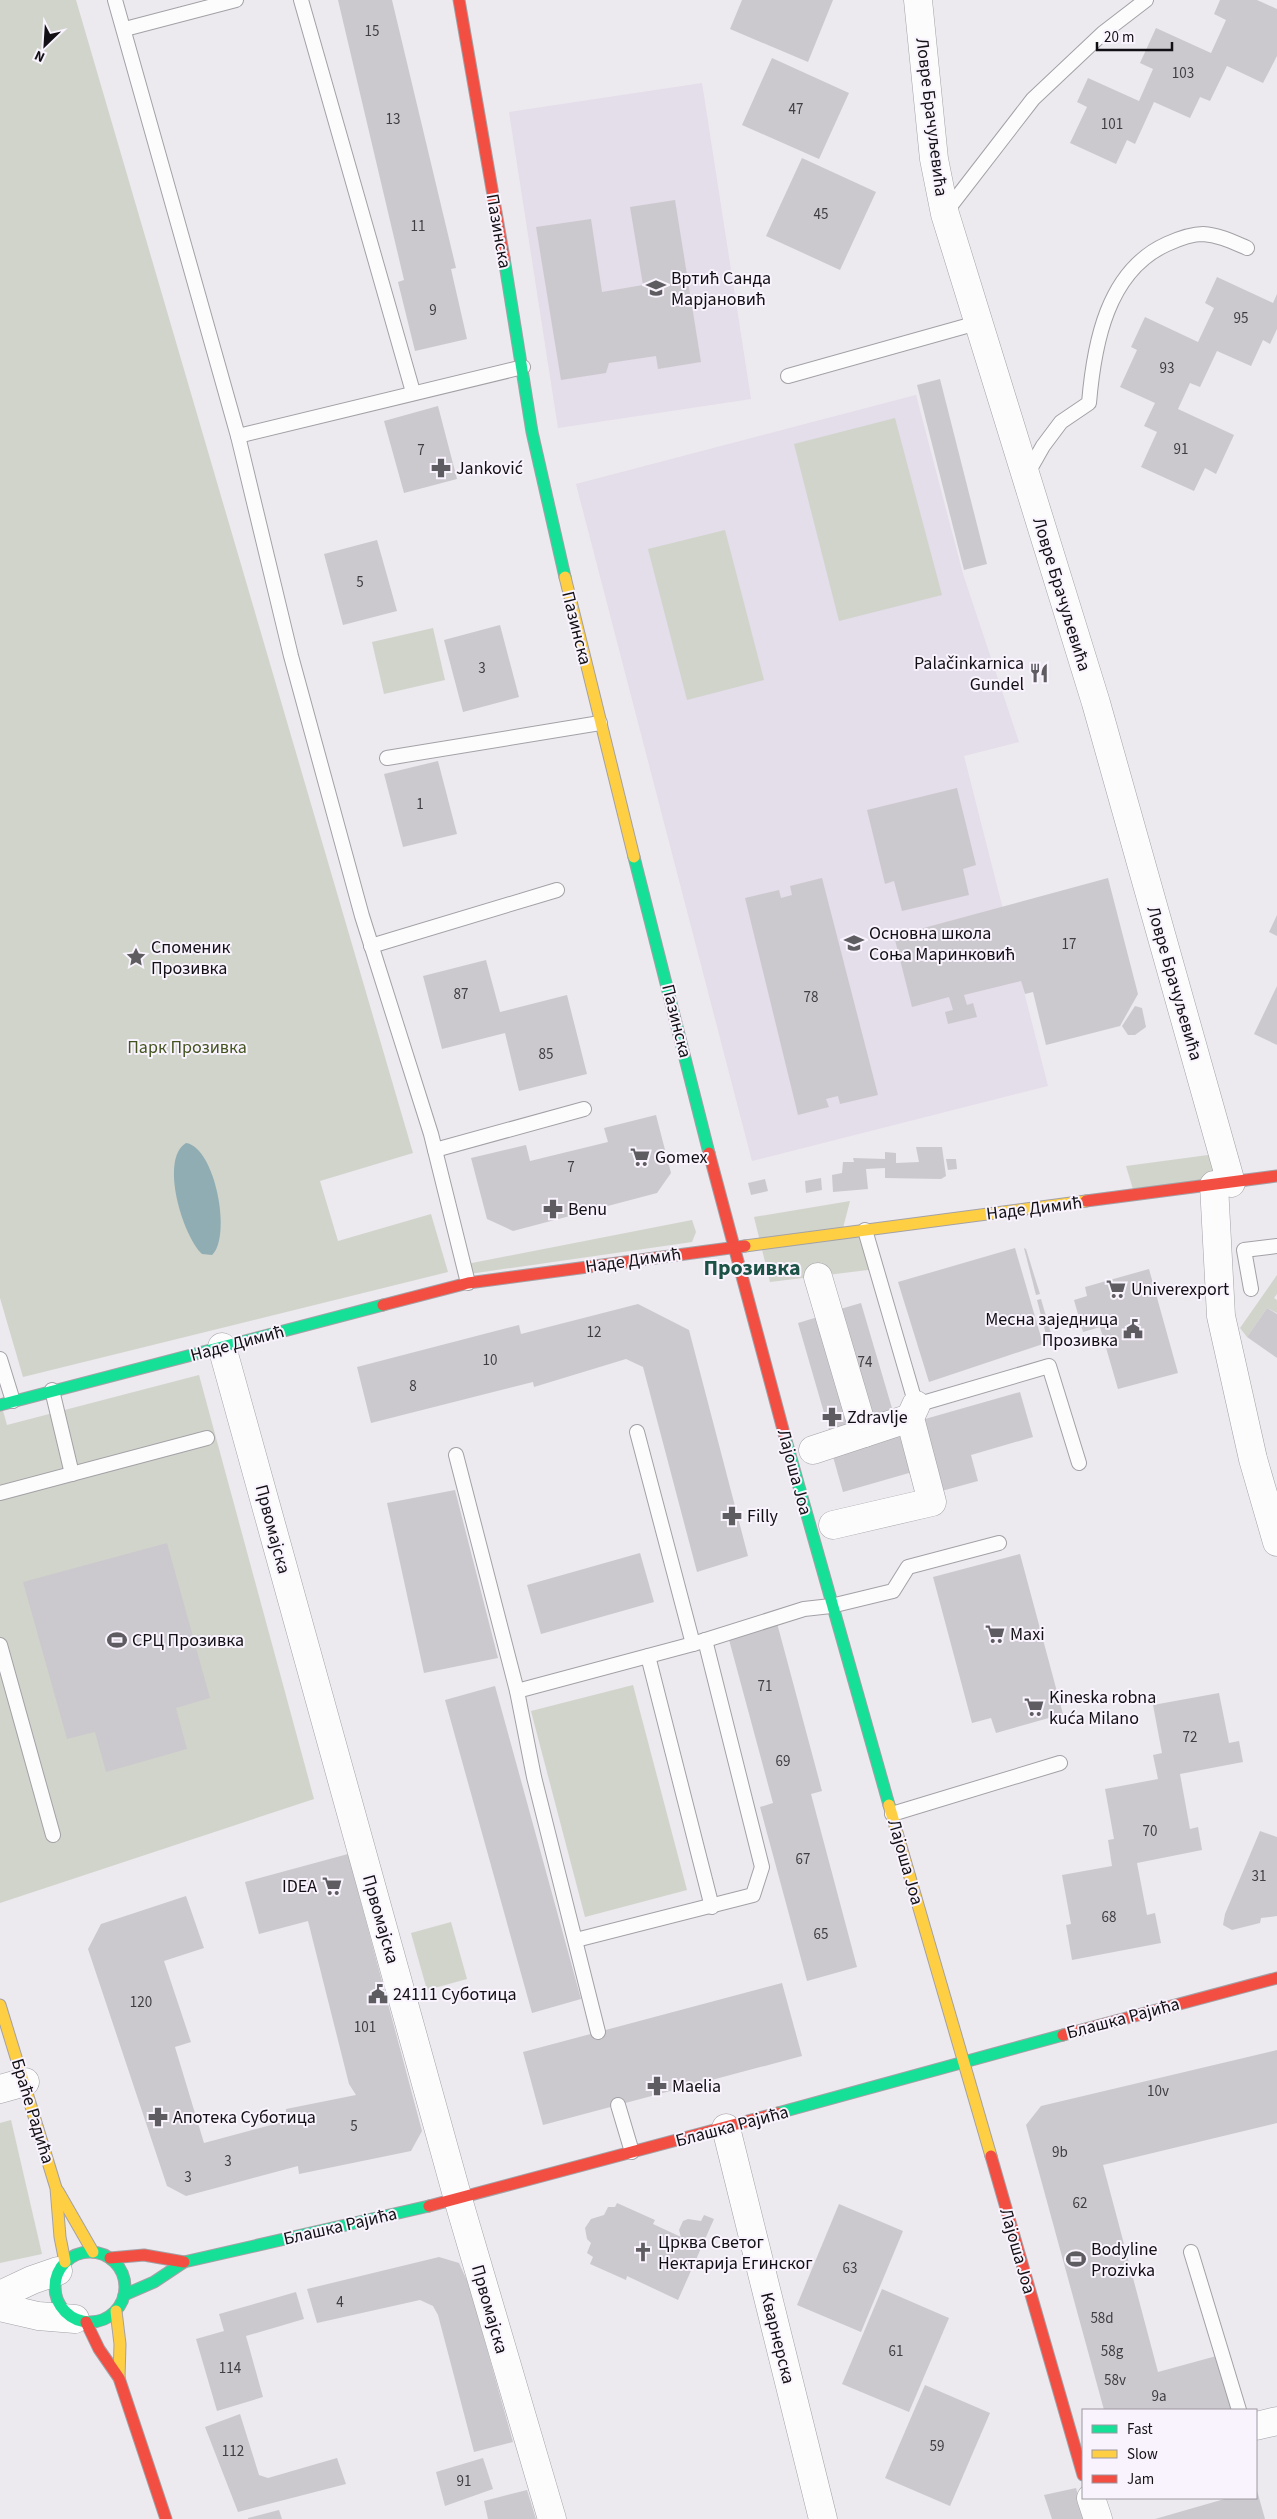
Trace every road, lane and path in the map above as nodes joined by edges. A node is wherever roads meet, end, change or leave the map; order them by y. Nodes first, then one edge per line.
1 (115, 0) edge
2 (236, 0) edge
3 (300, 0) edge
4 (459, 0) edge
5 (918, 0) edge
6 (1146, 0) edge
7 (124, 29) junction
8 (945, 214) junction
9 (1247, 248) dead end
10 (977, 323) junction
11 (523, 367) junction
12 (788, 376) dead end
13 (413, 392) junction
14 (238, 436) junction
15 (1026, 476) junction
16 (600, 723) junction
17 (387, 758) dead end
18 (558, 890) dead end
19 (371, 946) junction
20 (584, 1109) dead end
21 (435, 1150) junction
22 (1277, 1176) edge
23 (1223, 1184) junction
24 (865, 1230) junction
25 (1277, 1246) edge
26 (733, 1248) junction
27 (818, 1276) dead end
28 (468, 1283) junction
29 (1251, 1289) dead end
30 (222, 1347) junction
31 (0, 1359) edge
32 (52, 1390) junction
33 (7, 1403) edge
34 (913, 1411) junction
35 (637, 1432) dead end
36 (864, 1433) junction
37 (207, 1438) dead end
38 (813, 1450) dead end
39 (456, 1455) dead end
40 (1079, 1464) dead end
41 (72, 1474) junction
42 (0, 1493) edge
43 (833, 1525) dead end
44 (1277, 1542) edge
45 (999, 1543) dead end
46 (831, 1606) junction
47 (699, 1642) junction
48 (0, 1645) edge
49 (648, 1656) junction
50 (6, 1686) edge
51 (517, 1691) junction
52 (1060, 1763) dead end
53 (892, 1814) junction
54 (53, 1834) dead end
55 (712, 1907) junction
56 (576, 1940) junction
57 (1277, 1978) edge
58 (0, 2005) edge
59 (598, 2032) dead end
60 (962, 2061) junction
61 (12, 2086) edge
62 (618, 2104) dead end
63 (726, 2128) junction
64 (632, 2152) junction
65 (56, 2188) junction
66 (458, 2199) junction
67 (93, 2252) junction
68 (1191, 2252) dead end
69 (110, 2258) junction
70 (184, 2262) junction
71 (62, 2266) junction
72 (124, 2295) junction
73 (0, 2296) edge
74 (0, 2307) edge
75 (116, 2311) junction
76 (81, 2320) junction
77 (119, 2378) junction
78 (1239, 2409) edge
79 (1277, 2421) edge
80 (1257, 2426) edge
81 (1082, 2468) edge
82 (1091, 2499) edge
83 (166, 2519) edge
84 (552, 2519) edge
85 (823, 2519) edge
86 (1098, 2519) edge

1 - 7 lane
2 - 7 lane
3 - 13 lane
4 - 11 street, Пазинска
5 - 8 street, Ловре Брачуљевића
6 - 8 lane
7 - 14 lane
8 - 10 street, Ловре Брачуљевића
9 - 15 lane
10 - 12 lane
10 - 15 street, Ловре Брачуљевића
11 - 13 lane
11 - 16 street, Пазинска
13 - 14 lane
14 - 19 lane
15 - 23 street, Ловре Брачуљевића
16 - 17 lane
16 - 26 street, Пазинска
18 - 19 lane
19 - 21 lane
20 - 21 lane
21 - 28 lane
22 - 23 street, Наде Димић
23 - 24 street, Наде Димић
23 - 44 street, Ловре Брачуљевића
24 - 26 street, Наде Димић
24 - 34 lane
25 - 29 lane
26 - 28 street, Наде Димић
26 - 46 street, Лајоша Јоа
27 - 36 street
28 - 30 street, Наде Димић
30 - 32 street, Наде Димић
30 - 66 street, Првомајска
31 - 33 lane
32 - 33 street, Наде Димић
32 - 41 lane
34 - 36 street
34 - 40 lane
34 - 43 street
35 - 47 lane
36 - 38 street
37 - 41 lane
39 - 51 lane
41 - 42 lane
45 - 46 lane
46 - 47 lane
46 - 53 street, Лајоша Јоа
47 - 49 lane
47 - 55 lane
48 - 50 lane
49 - 51 lane
49 - 55 lane
50 - 54 lane
51 - 56 lane
52 - 53 lane
53 - 60 street, Лајоша Јоа
55 - 56 lane
56 - 59 lane
57 - 60 street, Блашка Рајића
58 - 61 street, Браће Радића
60 - 63 street, Блашка Рајића
60 - 81 street, Лајоша Јоа
61 - 65 street, Браће Радића
62 - 64 lane
63 - 64 street, Блашка Рајића
63 - 85 street, Кварнерска
64 - 66 street, Блашка Рајића
65 - 67 street, Браће Радића
65 - 71 street, Браће Радића
66 - 70 street, Блашка Рајића
66 - 84 street, Првомајска
67 - 69 street
67 - 71 street
68 - 78 lane
69 - 70 street, Блашка Рајића
69 - 72 street
70 - 72 street, Блашка Рајића
71 - 73 street
71 - 76 street
72 - 75 street
74 - 76 street
75 - 76 street
75 - 77 street
76 - 77 street
77 - 83 street
79 - 80 street
82 - 86 street

